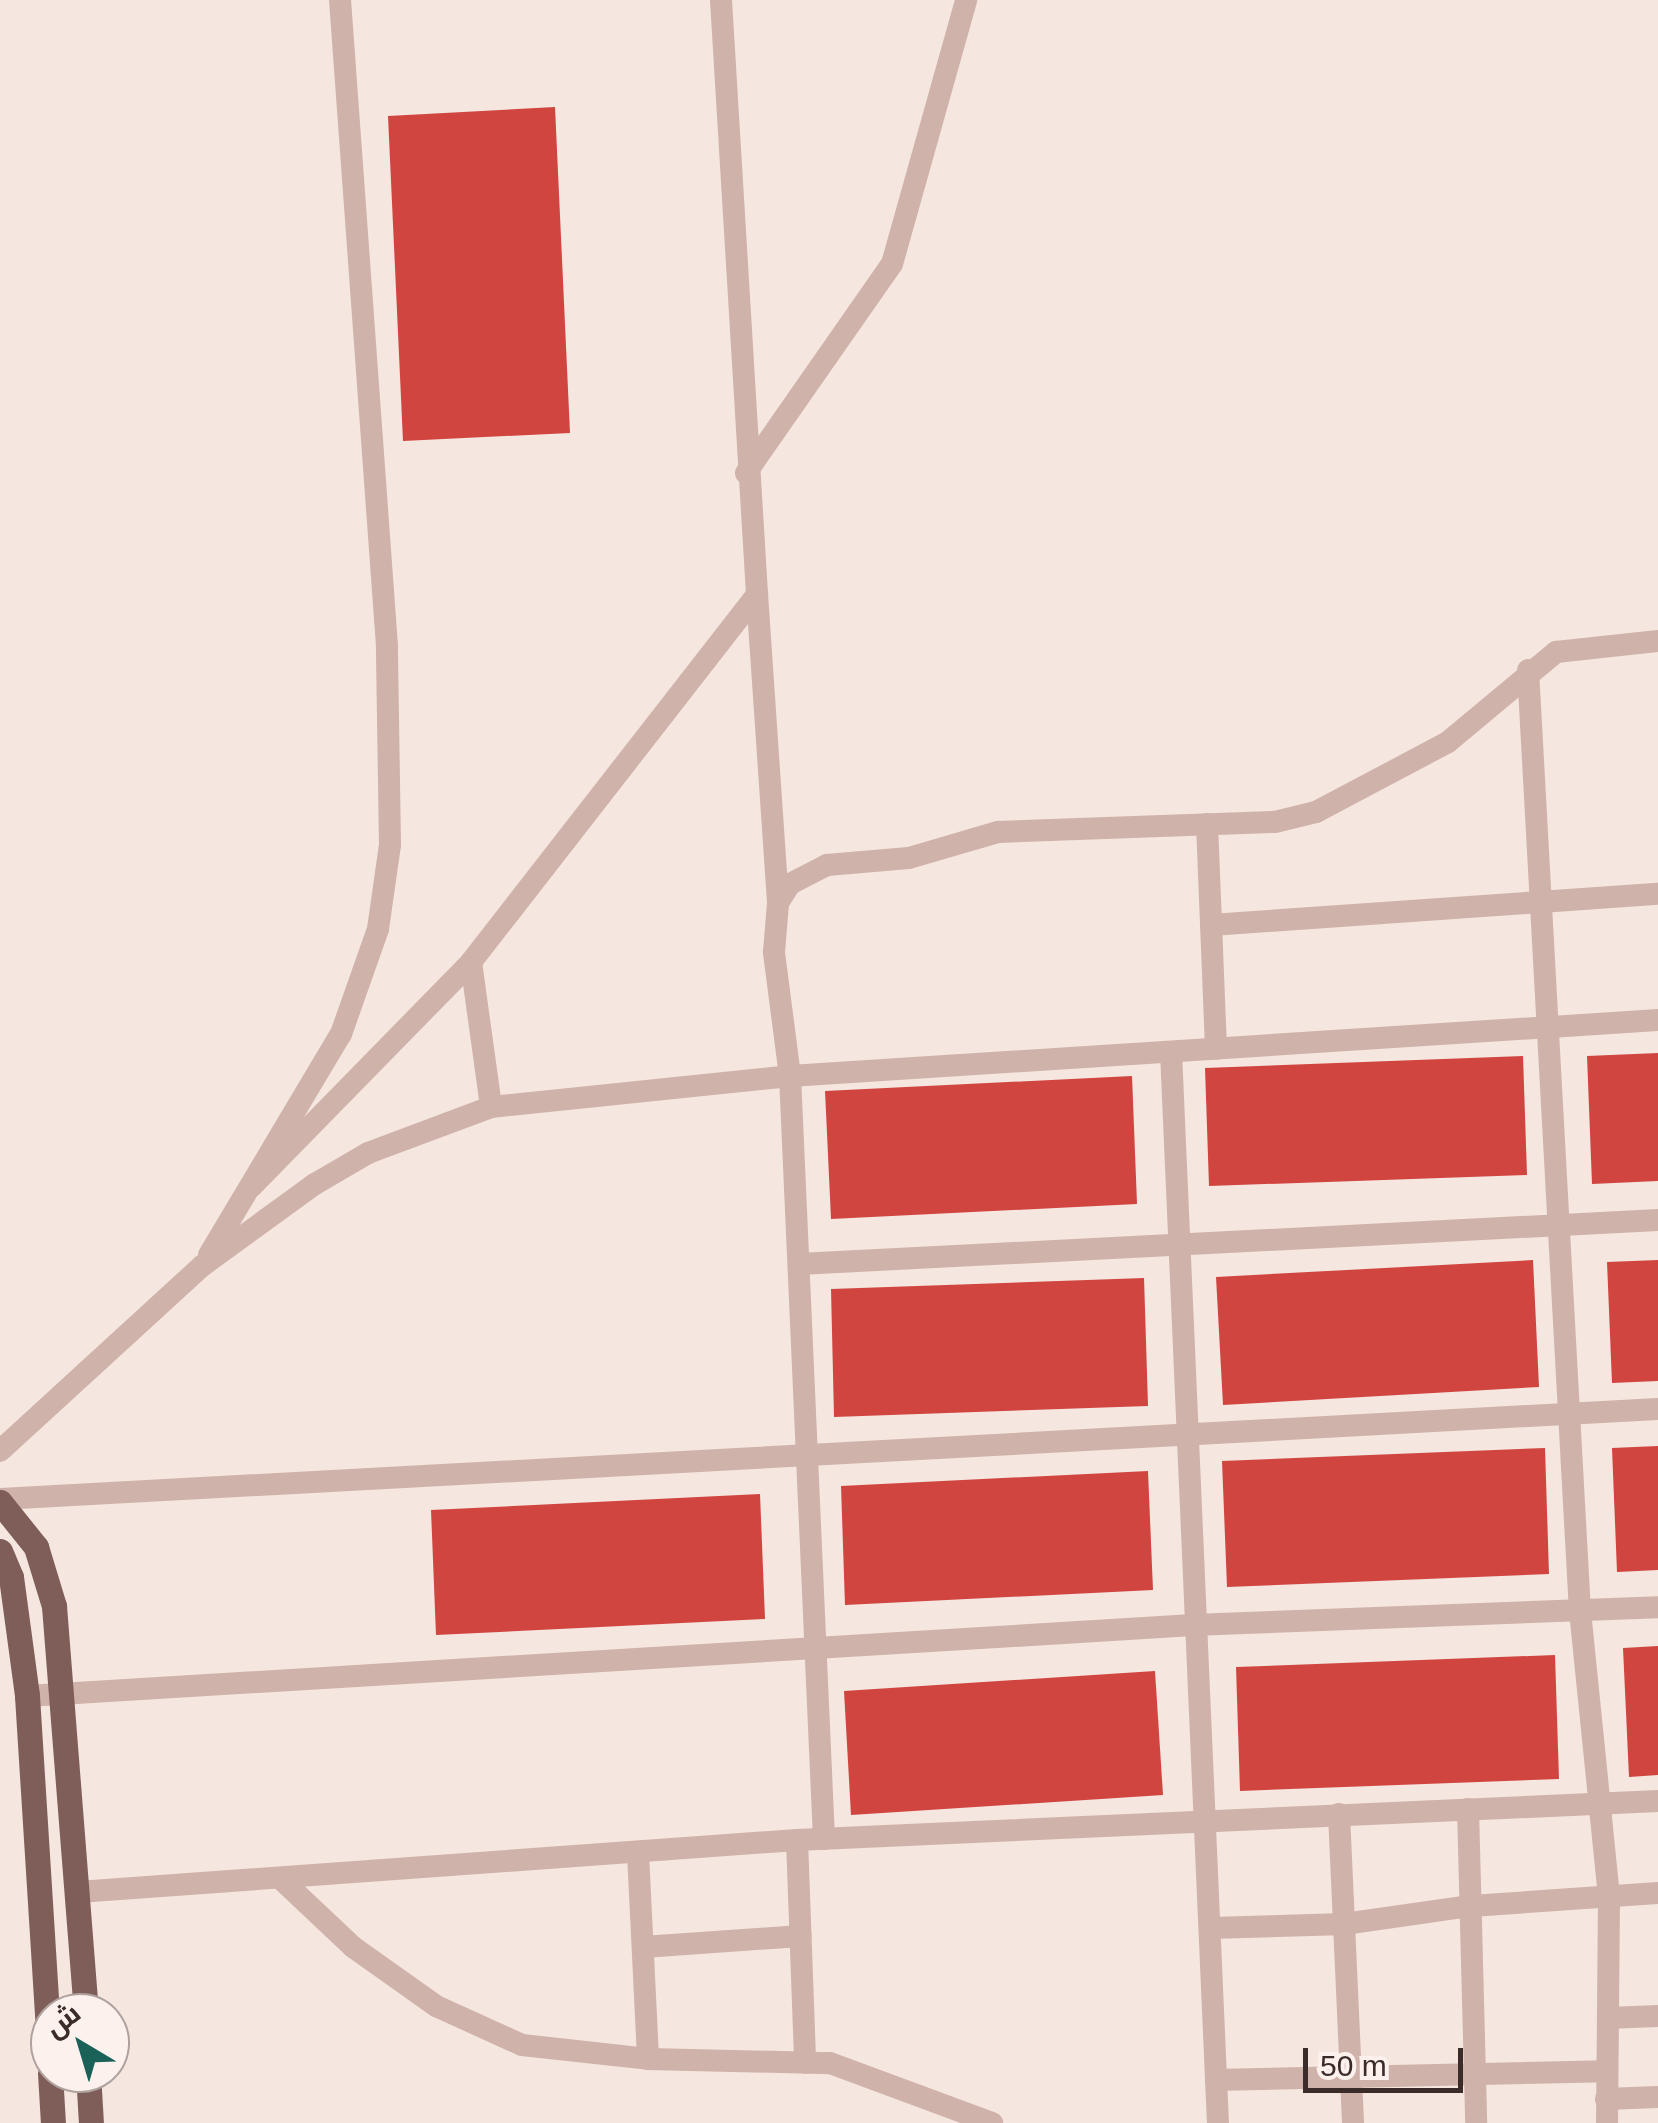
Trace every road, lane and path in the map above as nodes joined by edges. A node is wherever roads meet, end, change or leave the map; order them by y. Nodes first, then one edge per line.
1 (340, 0) edge
2 (721, 0) edge
3 (966, 0) edge
4 (746, 473) junction
5 (757, 594) junction
6 (1658, 640) edge
7 (1528, 670) junction
8 (1207, 824) junction
9 (1658, 894) edge
10 (1542, 900) junction
11 (778, 903) junction
12 (1211, 925) junction
13 (471, 962) junction
14 (1658, 1020) edge
15 (1545, 1027) junction
16 (1216, 1049) junction
17 (1171, 1052) junction
18 (790, 1076) junction
19 (491, 1107) junction
20 (251, 1186) junction
21 (1658, 1220) edge
22 (1556, 1228) junction
23 (1178, 1245) junction
24 (799, 1264) junction
25 (202, 1266) junction
26 (1658, 1409) edge
27 (1568, 1415) junction
28 (1187, 1437) junction
29 (0, 1451) edge
30 (805, 1458) junction
31 (0, 1500) edge
32 (0, 1551) edge
33 (1658, 1606) edge
34 (1580, 1611) junction
35 (1193, 1625) junction
36 (816, 1648) junction
37 (62, 1694) junction
38 (28, 1696) junction
39 (1658, 1801) edge
40 (1600, 1804) junction
41 (1468, 1808) junction
42 (1339, 1814) junction
43 (1206, 1819) junction
44 (824, 1839) junction
45 (797, 1840) junction
46 (638, 1853) junction
47 (282, 1880) junction
48 (78, 1892) junction
49 (1658, 1894) edge
50 (1609, 1897) junction
51 (1470, 1906) junction
52 (1344, 1924) junction
53 (1210, 1928) junction
54 (800, 1936) junction
55 (644, 1947) junction
56 (45, 1993) edge
57 (85, 1993) edge
58 (1658, 2016) edge
59 (1608, 2018) junction
60 (648, 2059) junction
61 (804, 2063) junction
62 (1606, 2071) junction
63 (1475, 2076) junction
64 (1216, 2080) junction
65 (1351, 2081) junction
66 (51, 2093) edge
67 (89, 2093) edge
68 (1658, 2097) edge
69 (1607, 2111) edge
70 (53, 2123) edge
71 (90, 2123) edge
72 (992, 2123) edge
73 (1218, 2123) edge
74 (1353, 2123) edge
75 (1476, 2123) edge

1 - 20 street
2 - 4 street
3 - 4 street
4 - 5 street
5 - 11 street
5 - 13 street
6 - 7 street
7 - 8 street
7 - 10 street
8 - 11 street
8 - 12 street
9 - 10 street
10 - 12 street
10 - 15 street
11 - 18 street
12 - 16 street
13 - 19 street
13 - 20 street
14 - 15 street
15 - 16 street
15 - 22 street
16 - 17 street
17 - 18 street
17 - 23 street
18 - 19 street
18 - 24 street
19 - 25 street
20 - 25 street
21 - 22 street
22 - 23 street
22 - 27 street
23 - 24 street
23 - 28 street
24 - 30 street
25 - 29 street
26 - 27 street
27 - 28 street
27 - 34 street
28 - 30 street
28 - 35 street
30 - 31 street
30 - 36 street
31 - 37 main road
32 - 38 main road
33 - 34 street
34 - 35 street
34 - 40 street
35 - 36 street
35 - 43 street
36 - 37 street
36 - 44 street
37 - 38 street
37 - 48 main road
38 - 56 main road
39 - 40 street
40 - 41 street
40 - 50 street
41 - 42 street
41 - 51 street
42 - 43 street
42 - 52 street
43 - 44 street
43 - 53 street
44 - 45 street
45 - 46 street
45 - 54 street
46 - 47 street
46 - 55 street
47 - 48 street
47 - 60 street
48 - 57 main road
49 - 50 street
50 - 51 street
50 - 59 street
51 - 52 street
51 - 63 street
52 - 53 street
52 - 65 street
53 - 64 street
54 - 55 street
54 - 61 street
55 - 60 street
58 - 59 street
59 - 62 street
60 - 61 street
61 - 72 street
62 - 63 street
62 - 69 street
63 - 65 street
63 - 75 street
64 - 65 street
64 - 73 street
65 - 74 street
66 - 70 main road
67 - 71 main road
68 - 69 street

